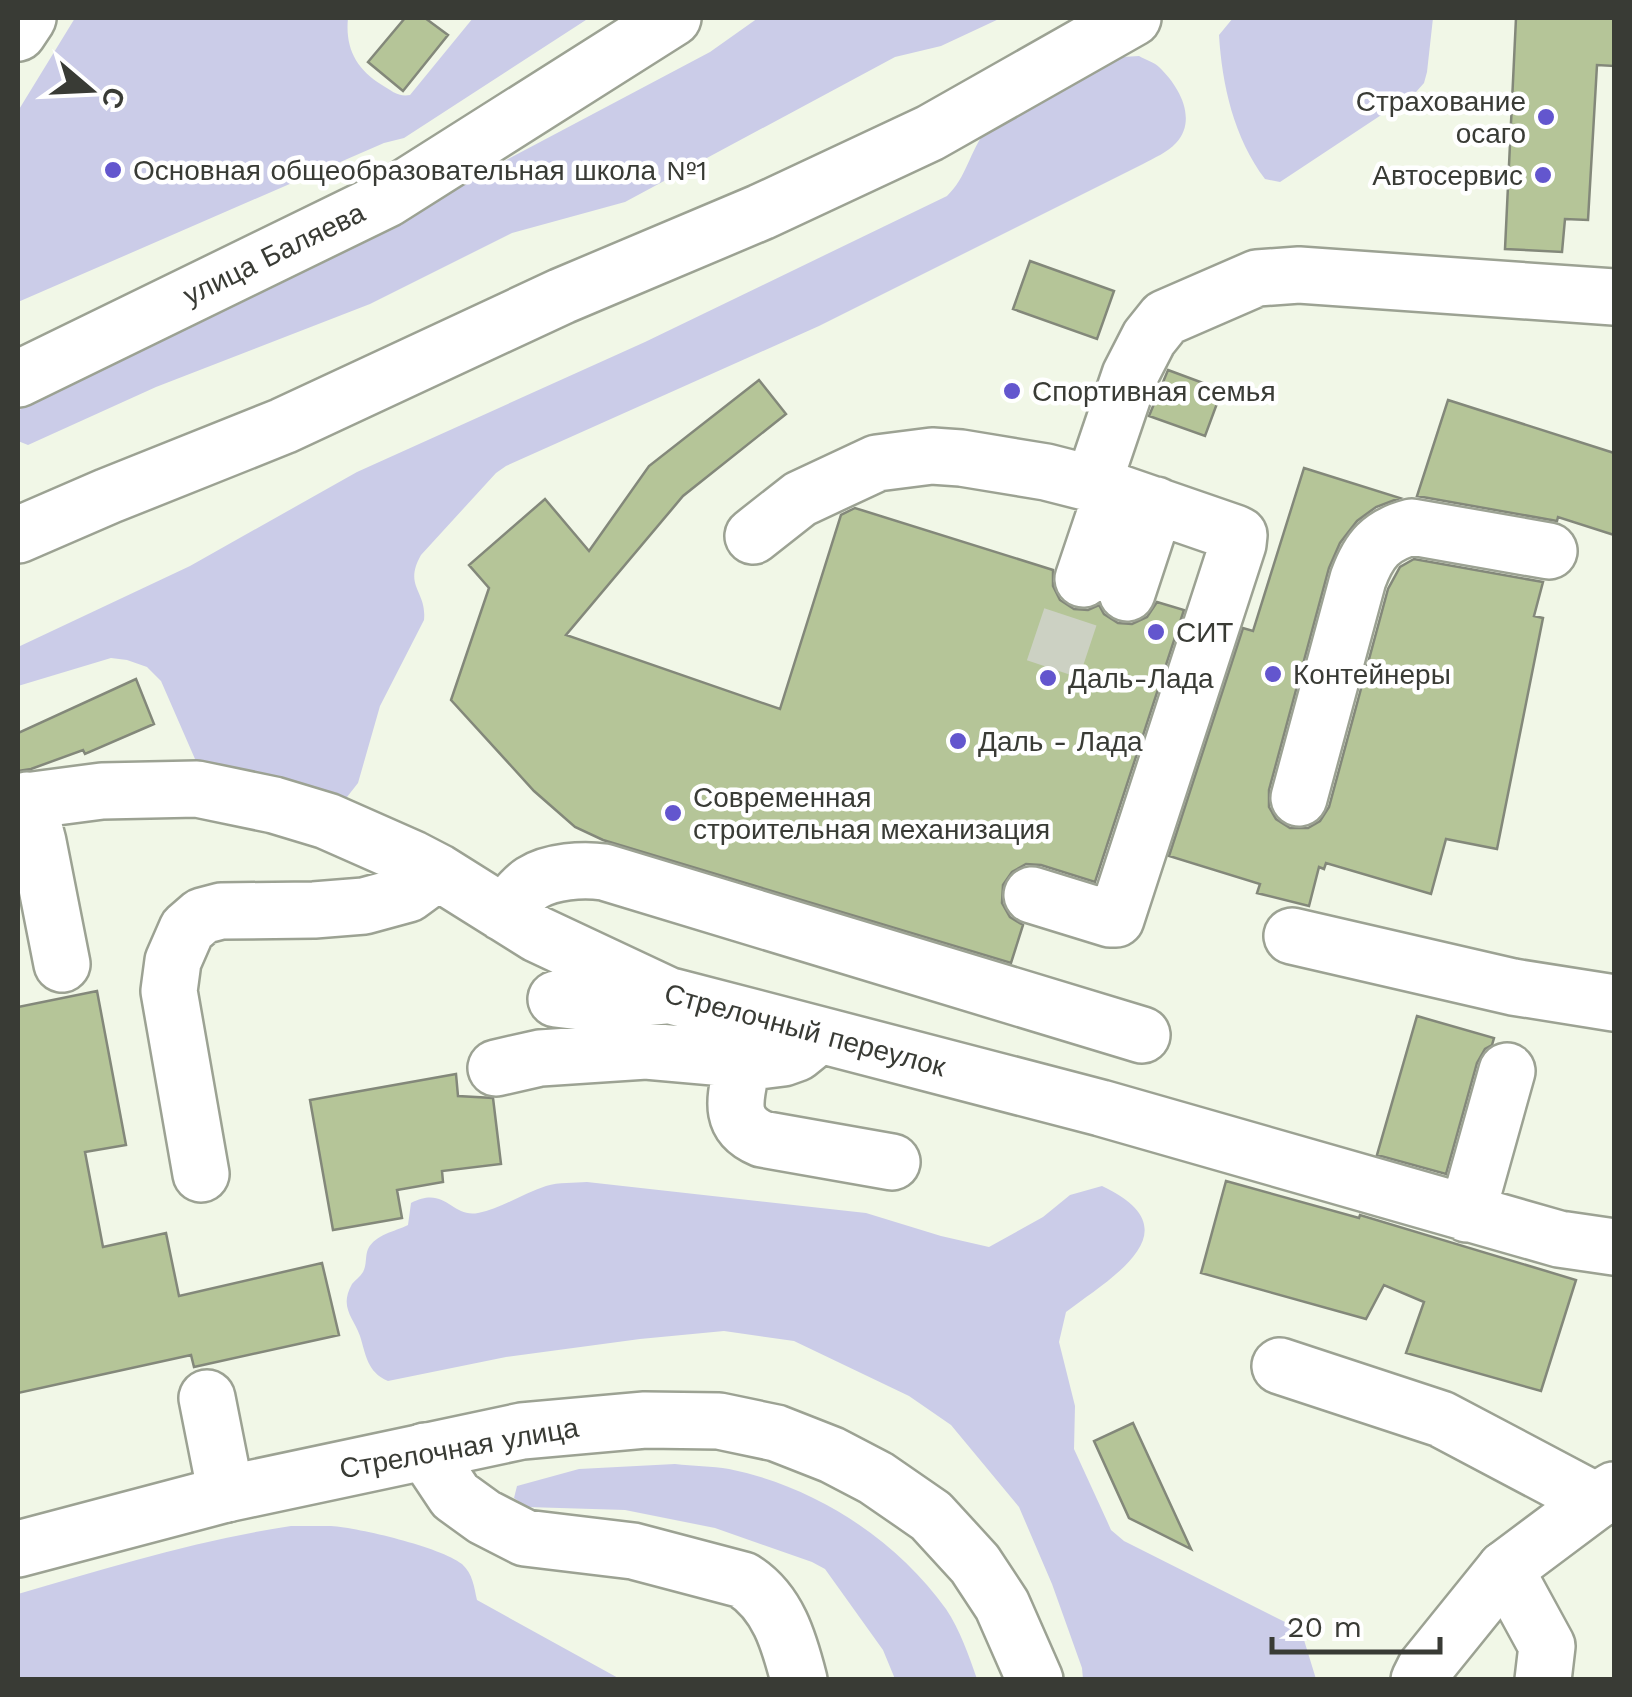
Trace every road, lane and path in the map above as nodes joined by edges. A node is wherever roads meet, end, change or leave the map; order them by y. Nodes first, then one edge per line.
1 (28, 18) edge
2 (673, 18) edge
3 (1133, 18) edge
4 (18, 33) edge
5 (1614, 296) edge
6 (18, 379) edge
7 (1121, 493) junction
8 (18, 535) edge
9 (753, 536) dead end
10 (1548, 550) dead end
11 (1105, 586) tunnel mouth
12 (1299, 798) dead end
13 (22, 801) edge
14 (438, 872) junction
15 (1032, 895) dead end
16 (503, 913) junction
17 (1292, 936) dead end
18 (62, 964) dead end
19 (667, 995) junction
20 (556, 999) dead end
21 (1614, 1003) edge
22 (1142, 1035) dead end
23 (818, 1036) junction
24 (743, 1062) junction
25 (496, 1068) dead end
26 (1507, 1071) dead end
27 (892, 1162) dead end
28 (201, 1174) dead end
29 (1466, 1214) junction
30 (1614, 1247) edge
31 (1280, 1366) dead end
32 (207, 1398) dead end
33 (425, 1451) junction
34 (226, 1494) junction
35 (1605, 1496) edge
36 (18, 1548) edge
37 (1505, 1569) junction
38 (799, 1680) edge
39 (1035, 1680) edge
40 (1419, 1680) edge
41 (1543, 1680) edge

1 - 4 main road
2 - 6 main road, улица Баляева
3 - 8 main road
5 - 7 main road
7 - 9 main road
7 - 11 main road
7 - 15 main road
10 - 12 main road
13 - 14 main road, Стрелочный переулок
13 - 18 main road
14 - 16 main road, Стрелочный переулок
14 - 28 main road
16 - 19 main road, Стрелочный переулок
16 - 22 main road
17 - 21 main road
19 - 20 main road
19 - 23 main road, Стрелочный переулок
23 - 24 main road
23 - 29 main road, Стрелочный переулок
24 - 25 main road
24 - 27 main road
26 - 29 main road
29 - 30 main road, Стрелочный переулок
31 - 35 main road
32 - 34 main road
33 - 34 main road, Стрелочная улица
33 - 38 main road
33 - 39 main road, Стрелочная улица
34 - 36 main road, Стрелочная улица
35 - 37 main road
37 - 40 main road
37 - 41 main road

